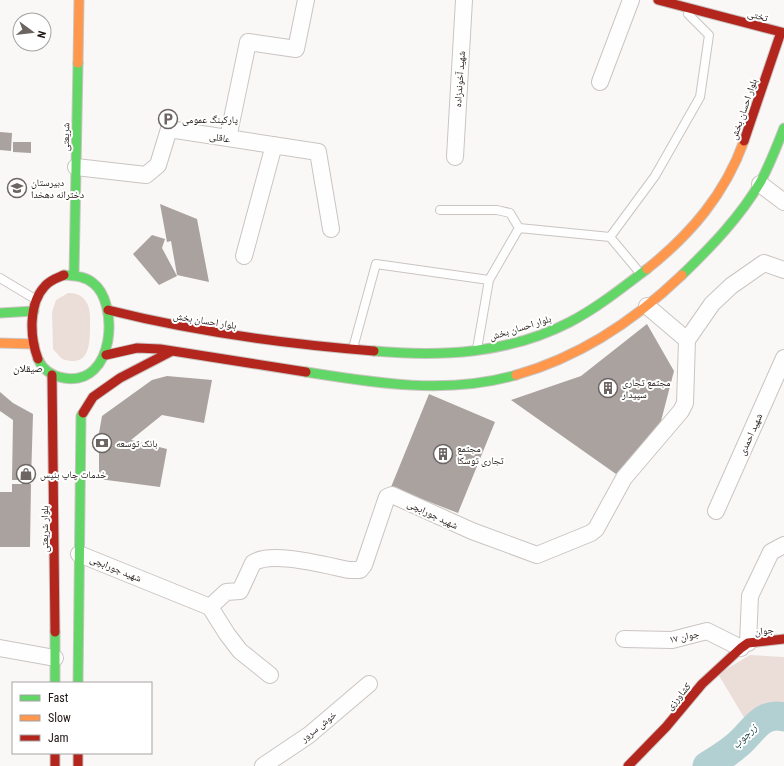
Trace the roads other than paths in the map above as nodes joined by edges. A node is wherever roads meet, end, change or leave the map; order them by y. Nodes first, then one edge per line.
1 (78, 0) edge
2 (306, 0) edge
3 (464, 0) edge
4 (632, 0) edge
5 (658, 0) edge
6 (681, 6) junction
7 (783, 33) edge
8 (775, 80) dead end
9 (600, 82) dead end
10 (761, 91) junction
11 (784, 128) edge
12 (228, 138) junction
13 (274, 145) junction
14 (455, 157) dead end
15 (76, 167) junction
16 (760, 184) junction
17 (784, 202) edge
18 (440, 210) dead end
19 (519, 228) junction
20 (331, 229) dead end
21 (610, 237) junction
22 (244, 256) dead end
23 (784, 270) edge
24 (641, 274) junction
25 (74, 275) junction
26 (0, 278) edge
27 (489, 280) junction
28 (36, 300) junction
29 (647, 306) junction
30 (108, 310) junction
31 (34, 311) junction
32 (0, 313) edge
33 (687, 340) junction
34 (0, 343) edge
35 (34, 344) junction
36 (352, 350) junction
37 (172, 351) junction
38 (477, 351) junction
39 (106, 355) junction
40 (784, 358) edge
41 (52, 375) junction
42 (53, 432) junction
43 (81, 433) junction
44 (716, 511) dead end
45 (784, 545) edge
46 (79, 554) junction
47 (210, 607) junction
48 (624, 639) dead end
49 (784, 639) edge
50 (744, 646) junction
51 (0, 648) edge
52 (55, 658) junction
53 (270, 675) dead end
54 (55, 682) edge
55 (78, 682) edge
56 (369, 684) dead end
57 (55, 754) edge
58 (78, 754) edge
59 (267, 765) edge
60 (55, 766) edge
61 (78, 766) edge
62 (628, 766) edge

1 - 15 main road, شریعتی
2 - 12 street
3 - 14 street, شهید آخوندزاده
4 - 9 street
5 - 6 main road, تختی
6 - 7 main road, تختی
6 - 21 lane
7 - 10 main road, بلوار احسان بخش
8 - 10 main road
10 - 24 main road, بلوار احسان بخش
11 - 16 main road
12 - 13 street, عاقلی
12 - 15 street, عاقلی
13 - 20 street, عاقلی
13 - 22 street
15 - 25 main road, شریعتی
16 - 17 street
16 - 29 main road
18 - 19 lane
19 - 21 lane
19 - 27 lane
21 - 24 lane
23 - 33 street
24 - 38 main road, بلوار احسان بخش
25 - 28 main road
25 - 30 main road
26 - 28 lane
27 - 36 lane
27 - 38 lane
28 - 31 main road
29 - 33 street
29 - 37 main road
30 - 36 main road, بلوار احسان بخش
30 - 39 main road
31 - 32 main road
31 - 35 main road
33 - 47 street, شهید جورابچی
34 - 35 main road
35 - 41 main road
36 - 38 main road, بلوار احسان بخش
37 - 39 main road
37 - 43 main road
39 - 41 main road
40 - 44 street, شهید احمدی
41 - 42 main road, بلوار شریعتی
42 - 43 main road
42 - 52 main road, بلوار شریعتی
43 - 46 main road
45 - 50 street
46 - 47 street, شهید جورابچی
46 - 55 main road
47 - 53 street
48 - 50 street, جوان ۱۷
49 - 50 main road, جوان
50 - 62 main road, کشاورزی
51 - 52 street
52 - 54 main road, بلوار شریعتی
56 - 59 street, خوش سرور
57 - 60 main road
58 - 61 main road

